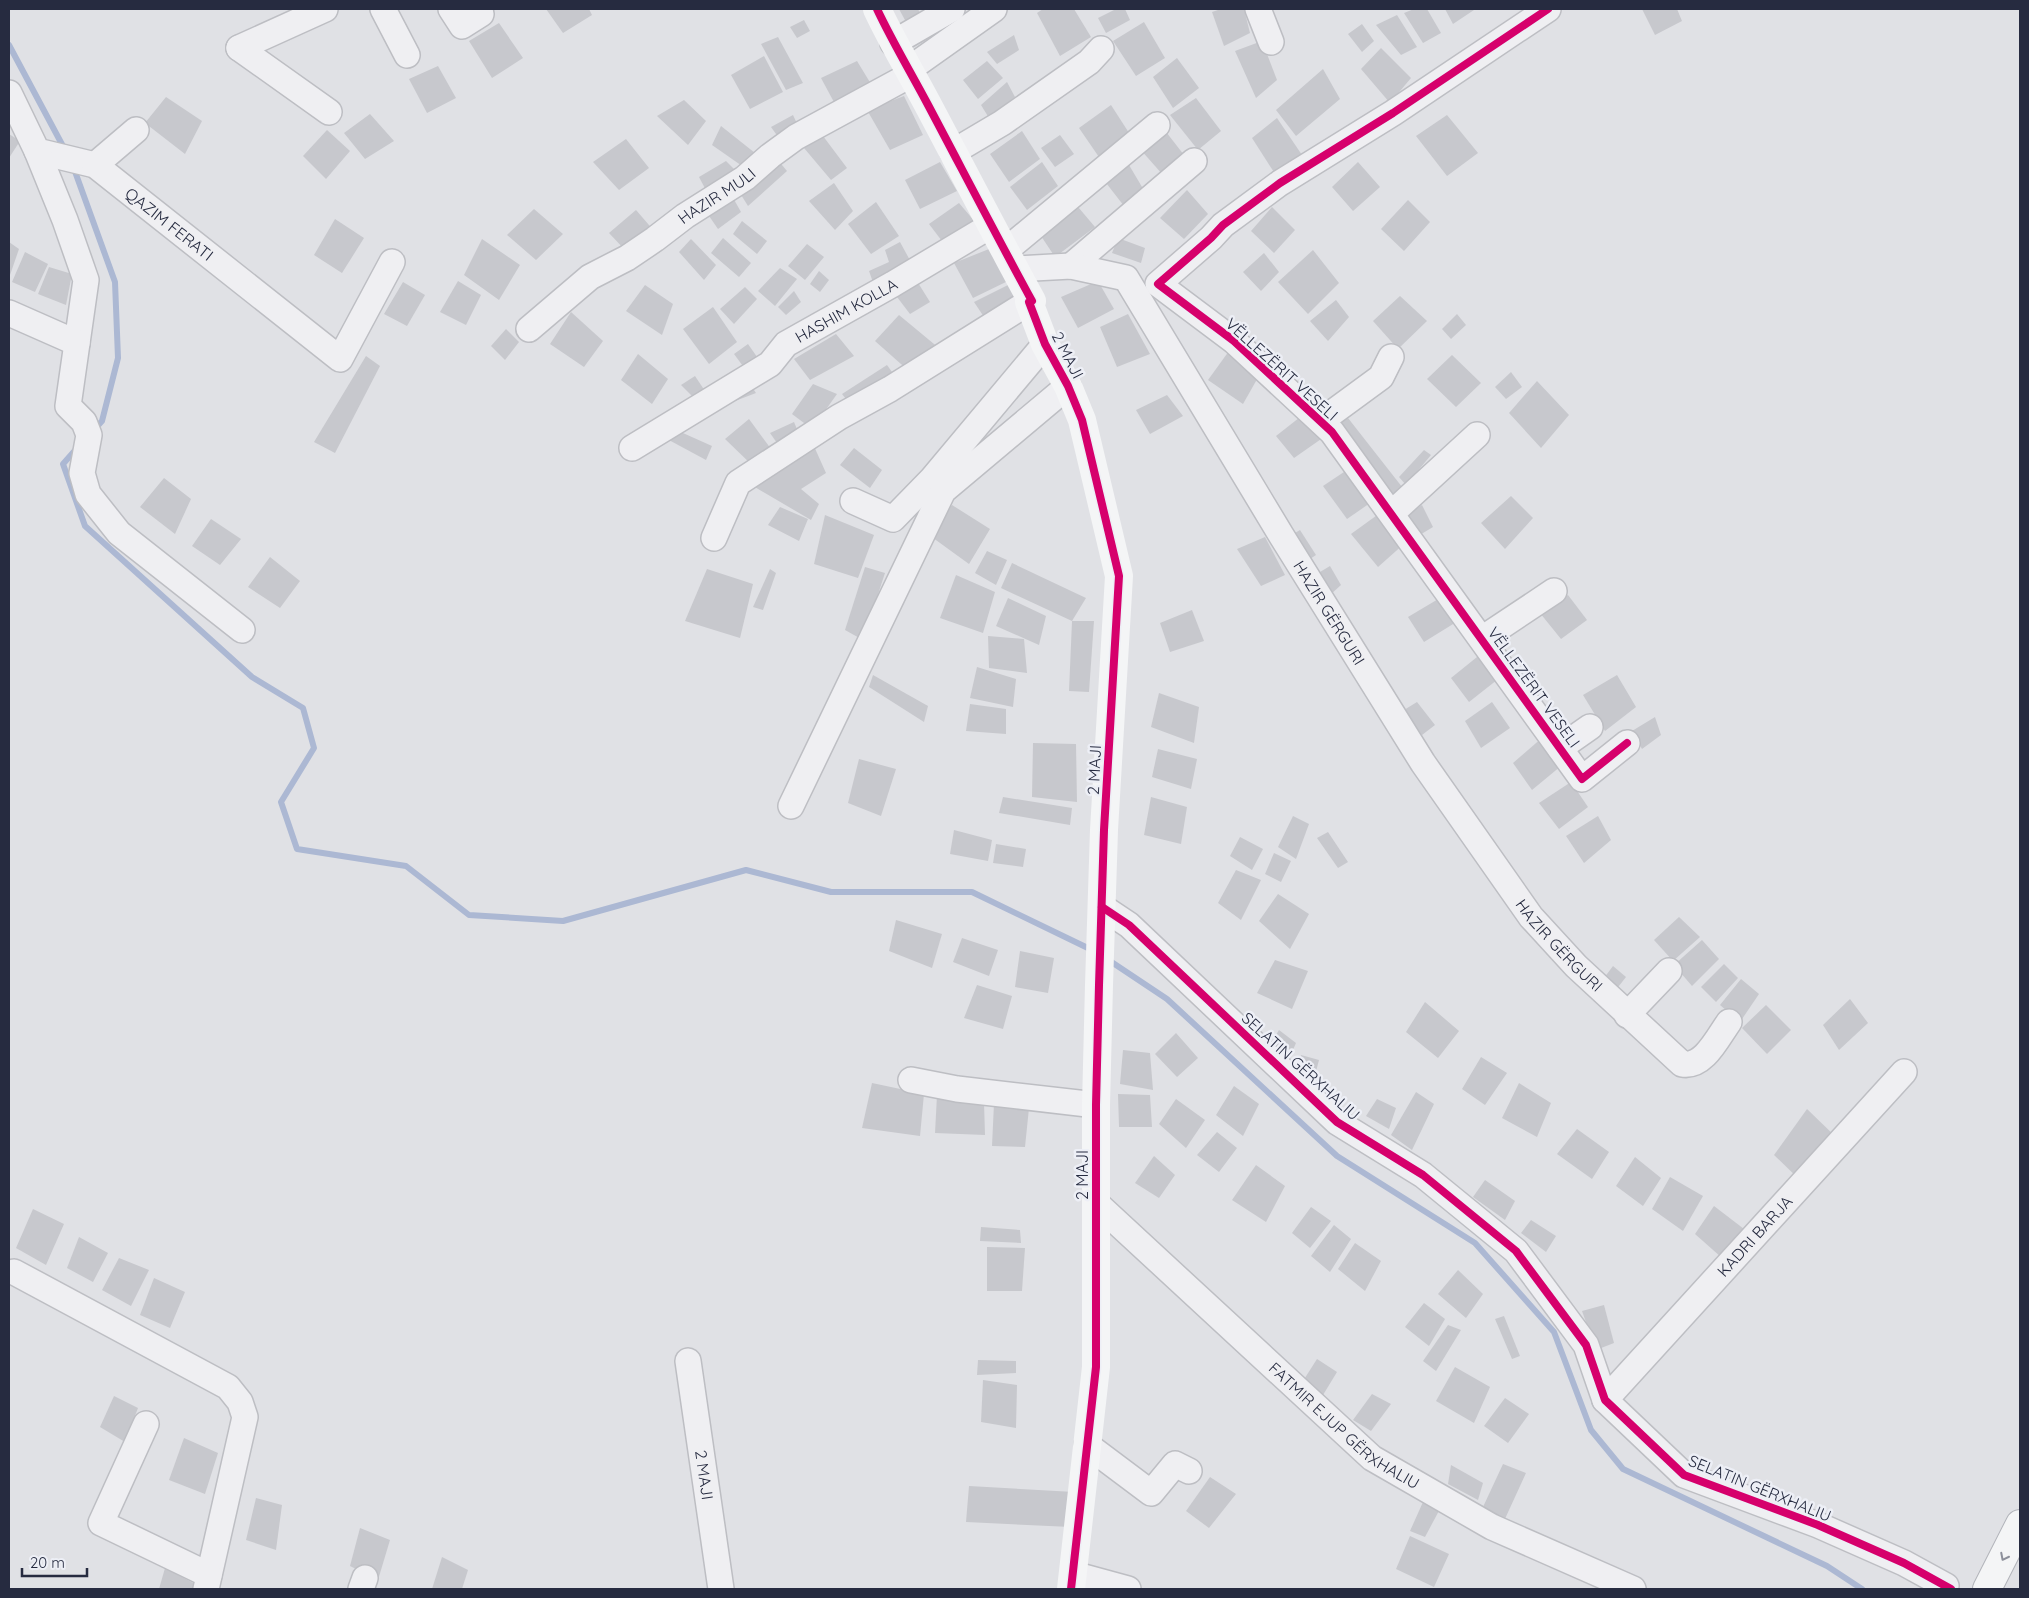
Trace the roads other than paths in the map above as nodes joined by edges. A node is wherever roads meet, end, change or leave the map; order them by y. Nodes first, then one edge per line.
1 (325, 9) edge
2 (383, 9) edge
3 (452, 9) edge
4 (876, 9) edge
5 (952, 9) edge
6 (994, 9) edge
7 (1258, 9) edge
8 (1548, 9) edge
9 (481, 14) dead end
10 (1271, 42) dead end
11 (893, 43) junction
12 (1101, 49) dead end
13 (407, 56) dead end
14 (910, 72) junction
15 (9, 93) edge
16 (329, 112) dead end
17 (1157, 125) dead end
18 (136, 130) dead end
19 (37, 152) junction
20 (953, 152) junction
21 (1194, 161) dead end
22 (95, 165) junction
23 (990, 226) junction
24 (1010, 260) junction
25 (392, 262) dead end
26 (1071, 266) junction
27 (1126, 278) junction
28 (1158, 284) junction
29 (1029, 302) junction
30 (9, 313) edge
31 (529, 329) dead end
32 (77, 343) junction
33 (1045, 344) junction
34 (1391, 356) dead end
35 (1068, 386) junction
36 (1320, 421) junction
37 (1478, 435) dead end
38 (632, 448) dead end
39 (853, 501) dead end
40 (1392, 513) junction
41 (714, 538) dead end
42 (1554, 591) dead end
43 (242, 630) dead end
44 (1482, 639) junction
45 (1590, 727) dead end
46 (1627, 743) dead end
47 (1560, 748) junction
48 (791, 806) dead end
49 (1102, 919) junction
50 (1669, 971) dead end
51 (1627, 1015) junction
52 (1729, 1022) dead end
53 (1904, 1072) dead end
54 (911, 1080) dead end
55 (1096, 1105) junction
56 (1096, 1202) junction
57 (14, 1272) dead end
58 (688, 1361) dead end
59 (1605, 1400) junction
60 (146, 1424) dead end
61 (1087, 1445) junction
62 (1188, 1471) dead end
63 (2020, 1524) edge
64 (208, 1582) edge
65 (1072, 1582) edge
66 (1946, 1586) dead end
67 (721, 1589) edge
68 (1128, 1589) edge
69 (1633, 1589) edge
70 (1987, 1589) edge

1 - 16 street
2 - 13 street
3 - 9 street
4 - 11 main road, 2 MAJI
5 - 11 street
6 - 14 street, HAZIR MULI
7 - 10 street
8 - 28 street
11 - 14 main road, 2 MAJI
12 - 20 street
14 - 20 main road, 2 MAJI
14 - 31 street, HAZIR MULI
15 - 19 street
17 - 24 street
18 - 22 street
19 - 22 street, QAZIM FERATI
19 - 32 street
20 - 23 main road, 2 MAJI
21 - 26 street
22 - 25 street, QAZIM FERATI
23 - 24 main road, 2 MAJI
23 - 38 street, HASHIM KOLLA
24 - 26 street
24 - 29 main road, 2 MAJI
26 - 27 street
27 - 28 street, VËLLEZËRIT VESELI
27 - 51 street, HAZIR GËRGURI
28 - 36 street, VËLLEZËRIT VESELI
29 - 33 main road, 2 MAJI
29 - 41 street
30 - 32 street
32 - 43 street
33 - 35 main road, 2 MAJI
33 - 39 street, 2 MAJI
34 - 36 street
35 - 48 street, 2 MAJI
35 - 49 main road, 2 MAJI
36 - 40 street, VËLLEZËRIT VESELI
37 - 40 street
40 - 44 street, VËLLEZËRIT VESELI
42 - 44 street
44 - 47 street, VËLLEZËRIT VESELI
45 - 47 street
46 - 47 street, VËLLEZËRIT VESELI
49 - 55 main road, 2 MAJI
49 - 59 street, SELATIN GËRXHALIU
50 - 51 street
51 - 52 street, HAZIR GËRGURI
53 - 59 street, KADRI BARJA
54 - 55 street
55 - 56 main road, 2 MAJI
56 - 61 main road, 2 MAJI
56 - 69 street, FATMIR EJUP GËRXHALIU
57 - 64 street
58 - 67 street, 2 MAJI
59 - 66 street, SELATIN GËRXHALIU
60 - 64 street
61 - 62 street
61 - 65 main road, 2 MAJI
63 -> 70 main road
65 - 68 street

